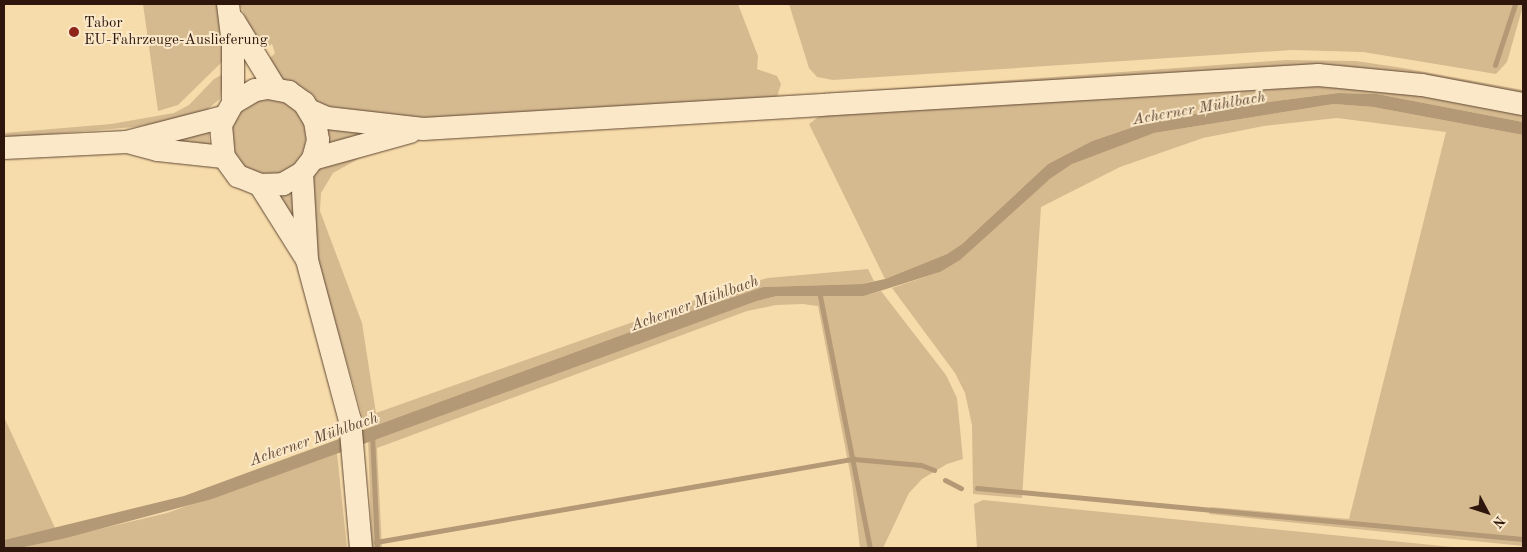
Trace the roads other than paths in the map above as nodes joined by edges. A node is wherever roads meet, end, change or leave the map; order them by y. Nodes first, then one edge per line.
1 (230, 10) edge
2 (275, 88) junction
3 (1523, 104) edge
4 (229, 110) junction
5 (311, 111) junction
6 (423, 129) junction
7 (127, 142) junction
8 (4, 148) edge
9 (224, 157) junction
10 (307, 166) junction
11 (260, 185) junction
12 (307, 260) junction
13 (361, 548) edge

1 - 2 street
1 - 4 street
2 - 4 street
2 - 5 street
3 - 6 street
4 - 7 street
4 - 9 street
5 - 6 street
5 - 10 street
6 - 10 street
7 - 8 street
7 - 9 street
9 - 11 street
10 - 11 street
10 - 12 street
11 - 12 street
12 - 13 street

